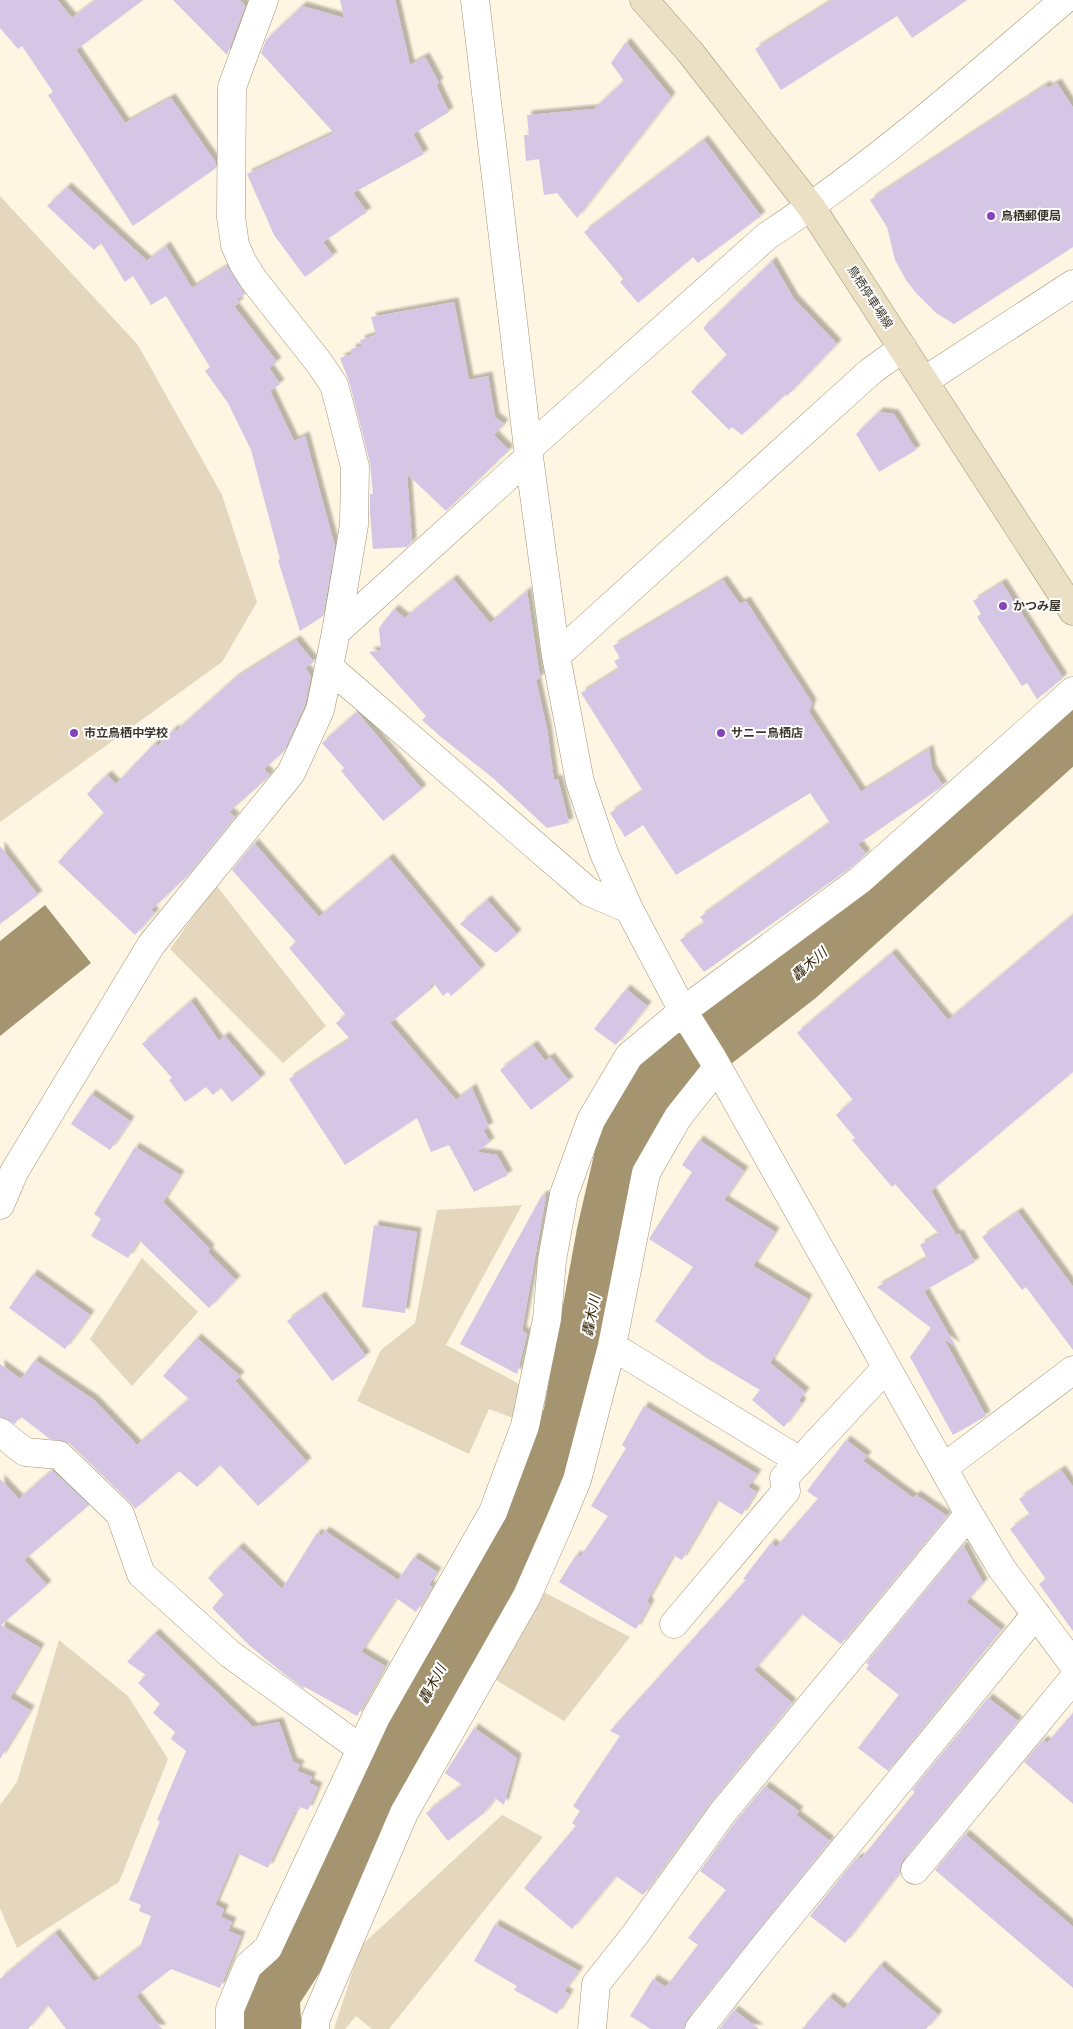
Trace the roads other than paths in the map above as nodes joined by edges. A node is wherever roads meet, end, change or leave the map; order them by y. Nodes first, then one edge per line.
1 (264, 0) edge
2 (475, 0) edge
3 (644, 0) edge
4 (1064, 0) edge
5 (811, 206) junction
6 (1073, 284) edge
7 (903, 348) junction
8 (924, 381) junction
9 (529, 453) junction
10 (1073, 611) edge
11 (336, 632) junction
12 (556, 656) junction
13 (330, 668) junction
14 (1073, 691) edge
15 (629, 909) junction
16 (683, 1011) junction
17 (715, 1064) junction
18 (0, 1205) edge
19 (612, 1346) junction
20 (886, 1368) junction
21 (1073, 1370) edge
22 (0, 1432) edge
23 (800, 1461) junction
24 (943, 1468) junction
25 (970, 1514) junction
26 (1036, 1614) junction
27 (674, 1624) dead end
28 (1073, 1664) edge
29 (1073, 1679) edge
30 (361, 1749) junction
31 (915, 1870) dead end
32 (230, 2029) edge
33 (315, 2029) edge
34 (592, 2029) edge
35 (700, 2029) edge

1 - 11 street
2 - 9 street
3 - 5 main road, 鳥栖停車場線
4 - 5 street
5 - 7 main road, 鳥栖停車場線
5 - 9 street
6 - 8 street
7 - 8 main road, 鳥栖停車場線
7 - 12 street
8 - 10 main road, 鳥栖停車場線
9 - 11 street
9 - 12 street
11 - 13 street
12 - 15 street
13 - 15 street
13 - 18 street
14 - 16 street
15 - 16 street
16 - 17 street
16 - 30 street
17 - 19 street
17 - 20 street
19 - 23 street
19 - 33 street
20 - 23 street
20 - 24 street
21 - 24 street
22 - 30 street
23 - 27 street
24 - 25 street
25 - 26 street
25 - 34 street
26 - 28 street
26 - 35 street
29 - 31 street
30 - 32 street

